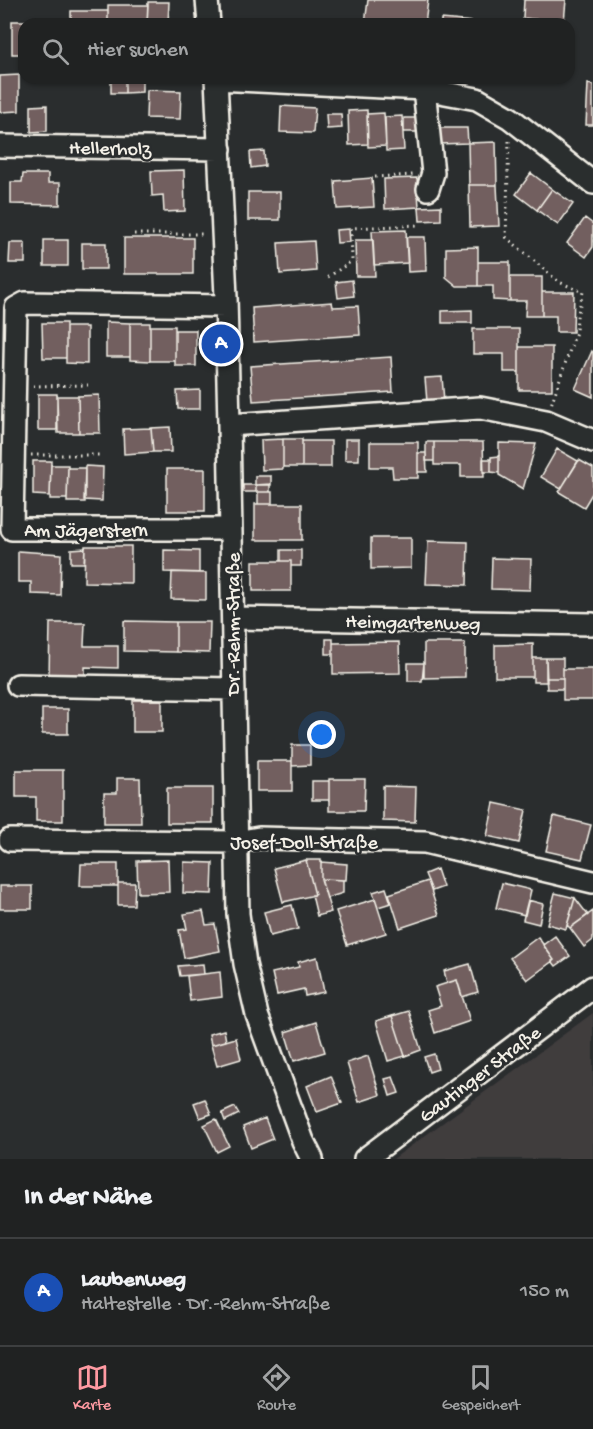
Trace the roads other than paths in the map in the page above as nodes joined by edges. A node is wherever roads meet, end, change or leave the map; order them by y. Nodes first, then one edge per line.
1 (207, 0) edge
2 (208, 18) edge
3 (216, 84) edge
4 (320, 84) edge
5 (424, 89) junction
6 (0, 146) edge
7 (220, 149) junction
8 (430, 181) road end
9 (593, 183) edge
10 (226, 306) junction
11 (229, 425) junction
12 (593, 441) edge
13 (231, 529) junction
14 (233, 618) junction
15 (593, 624) edge
16 (18, 685) dead end
17 (232, 689) junction
18 (10, 840) dead end
19 (236, 842) junction
20 (593, 882) edge
21 (593, 987) edge
22 (312, 1159) edge
23 (364, 1159) edge

1 - 2 street
3 - 7 street, Dr.-Rehm-Straße
4 - 5 street
5 - 8 street
5 - 9 street
6 - 7 street, Hellerholz
7 - 10 street, Dr.-Rehm-Straße
10 - 11 street, Dr.-Rehm-Straße
10 - 13 street, Am Jägerstern
11 - 12 street
11 - 13 street, Dr.-Rehm-Straße
13 - 14 street, Dr.-Rehm-Straße
14 - 15 street, Heimgartenweg
14 - 17 street, Dr.-Rehm-Straße
16 - 17 street
17 - 19 street, Dr.-Rehm-Straße
18 - 19 street, Josef-Doll-Straße
19 - 20 street, Josef-Doll-Straße
19 - 22 street, Dr.-Rehm-Straße
21 - 23 street, Gautinger Straße

